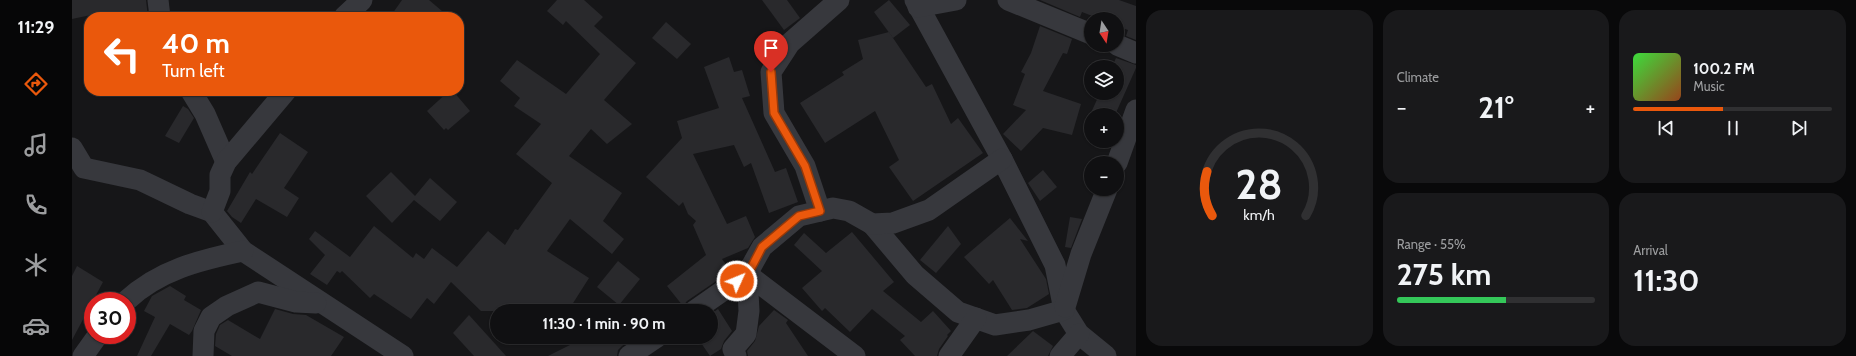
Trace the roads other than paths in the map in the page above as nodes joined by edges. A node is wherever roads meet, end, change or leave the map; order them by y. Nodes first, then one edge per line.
1 (158, 0) edge
2 (362, 0) edge
3 (839, 0) edge
4 (956, 0) edge
5 (1008, 0) edge
6 (916, 4) edge
7 (159, 12) edge
8 (349, 12) edge
9 (1084, 31) edge
10 (1124, 48) edge
11 (1136, 53) edge
12 (194, 96) edge
13 (282, 96) edge
14 (1136, 110) edge
15 (72, 148) edge
16 (1120, 156) edge
17 (1002, 159) junction
18 (226, 162) junction
19 (1103, 196) edge
20 (820, 211) junction
21 (212, 212) junction
22 (872, 224) junction
23 (243, 251) junction
24 (748, 274) junction
25 (135, 292) edge
26 (322, 304) junction
27 (704, 304) edge
28 (1064, 310) junction
29 (976, 318) junction
30 (1079, 334) junction
31 (92, 344) edge
32 (647, 344) edge
33 (83, 356) edge
34 (203, 356) edge
35 (403, 356) edge
36 (629, 356) edge
37 (736, 356) edge
38 (855, 356) edge
39 (949, 356) edge
40 (1060, 356) edge
41 (1106, 356) edge

1 - 7 street
2 - 8 street
3 - 20 street
4 - 6 street
5 - 9 street
6 - 17 street
10 - 11 street
12 - 18 street
13 - 18 street
14 - 16 street
15 - 21 street
17 - 22 street
17 - 28 street
18 - 21 street
19 - 28 street
20 - 22 street
20 - 24 street
21 - 23 street
22 - 29 street
23 - 25 street
23 - 26 street
24 - 27 street
24 - 37 street
24 - 38 street
26 - 34 street
26 - 35 street
28 - 29 street
28 - 30 street
29 - 39 street
30 - 40 street
30 - 41 street
31 - 33 street
32 - 36 street

